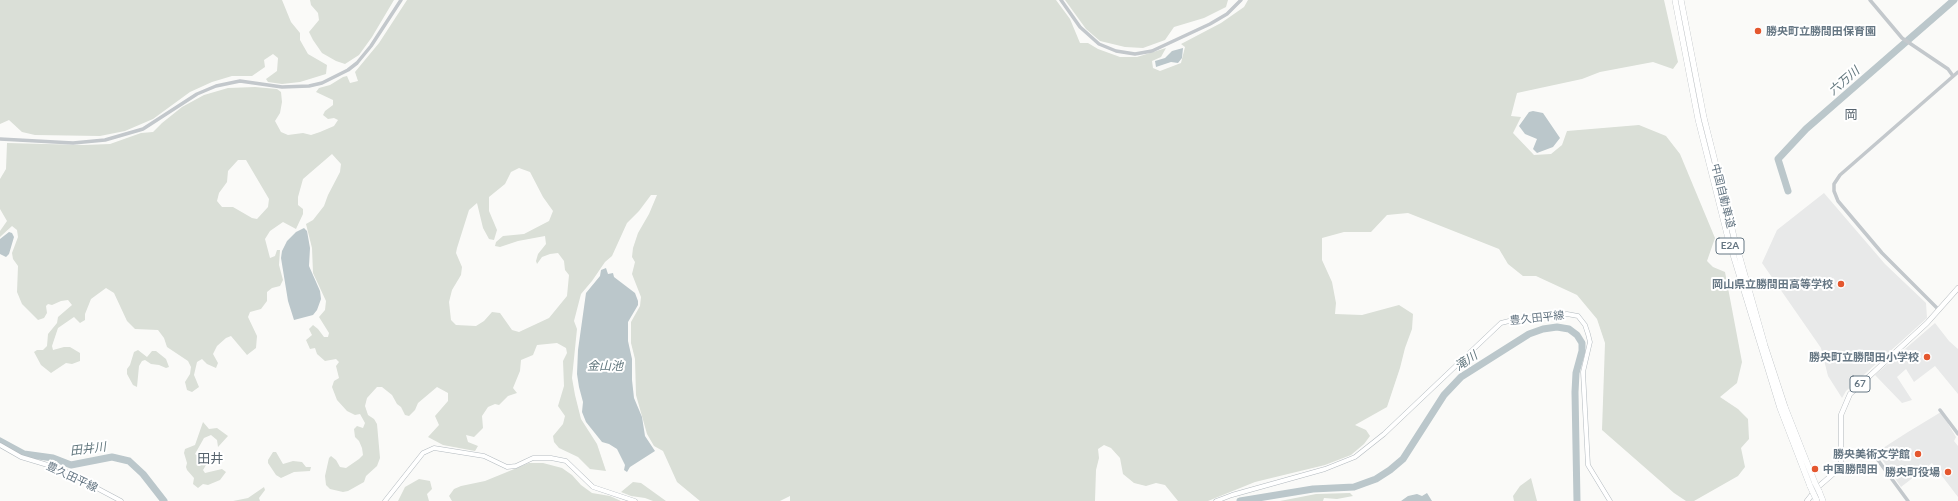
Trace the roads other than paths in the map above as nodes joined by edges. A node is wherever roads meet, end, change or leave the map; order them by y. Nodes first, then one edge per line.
1 (401, 0) edge
2 (1061, 0) edge
3 (1241, 0) edge
4 (1675, 0) edge
5 (1681, 0) edge
6 (1870, 0) edge
7 (1958, 72) edge
8 (1953, 76) junction
9 (0, 139) edge
10 (1958, 288) edge
11 (1939, 310) junction
12 (1940, 410) dead end
13 (1958, 434) edge
14 (0, 445) edge
15 (1872, 452) dead end
16 (1813, 484) junction
17 (1817, 500) edge
18 (121, 501) edge
19 (385, 501) edge
20 (635, 501) edge
21 (1216, 501) edge
22 (1610, 501) edge
23 (1807, 501) edge
24 (1823, 501) edge
25 (1908, 501) edge

1 - 9 street
2 - 3 street
4 - 16 highway, 中国自動車道 / E2A
5 - 16 highway, 中国自動車道 / E2A
6 - 8 street
7 - 8 street
8 - 11 street
10 - 11 main road, 67
11 - 23 main road, 67
12 - 13 street
14 - 18 main road, 豊久田平線
15 - 25 street
16 - 17 highway, 中国自動車道 / E2A, bridge
16 - 24 highway, 中国自動車道 / E2A, bridge
19 - 20 main road
21 - 22 main road, 豊久田平線

